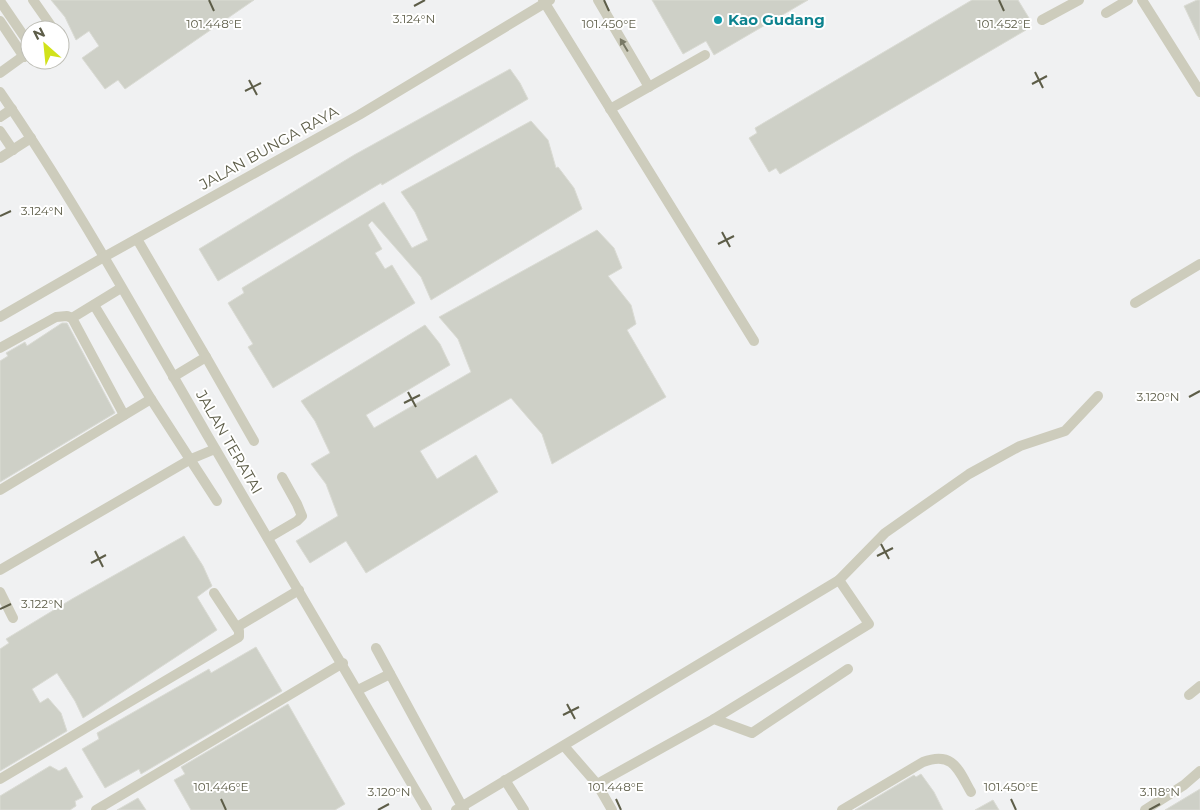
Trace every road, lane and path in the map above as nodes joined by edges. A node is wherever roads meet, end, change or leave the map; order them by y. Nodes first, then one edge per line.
1 (33, 0) edge
2 (598, 0) edge
3 (1079, 0) edge
4 (1128, 0) edge
5 (1142, 0) edge
6 (0, 1) edge
7 (546, 1) edge
8 (1106, 12) dead end
9 (47, 20) edge
10 (1042, 20) dead end
11 (0, 22) edge
12 (20, 36) edge
13 (20, 42) edge
14 (705, 55) dead end
15 (20, 57) edge
16 (0, 73) edge
17 (649, 86) junction
18 (0, 92) edge
19 (1200, 92) edge
20 (12, 109) junction
21 (610, 109) junction
22 (0, 117) edge
23 (0, 131) edge
24 (31, 138) junction
25 (13, 150) junction
26 (0, 158) edge
27 (137, 239) junction
28 (104, 256) junction
29 (1200, 264) edge
30 (121, 288) junction
31 (1135, 303) dead end
32 (94, 305) junction
33 (0, 317) edge
34 (72, 318) junction
35 (754, 341) dead end
36 (0, 348) edge
37 (206, 358) junction
38 (173, 377) junction
39 (1098, 396) dead end
40 (151, 399) junction
41 (124, 415) junction
42 (254, 440) dead end
43 (215, 448) junction
44 (191, 459) junction
45 (282, 477) dead end
46 (0, 490) edge
47 (217, 501) dead end
48 (268, 538) junction
49 (0, 570) edge
50 (839, 580) junction
51 (299, 590) junction
52 (0, 592) edge
53 (214, 593) dead end
54 (13, 618) dead end
55 (236, 627) junction
56 (376, 648) dead end
57 (343, 663) junction
58 (848, 669) dead end
59 (390, 674) junction
60 (1200, 686) edge
61 (358, 690) junction
62 (1188, 695) dead end
63 (714, 719) junction
64 (564, 746) junction
65 (1200, 772) edge
66 (0, 779) edge
67 (505, 780) junction
68 (597, 784) junction
69 (971, 792) dead end
70 (461, 809) edge
71 (96, 810) edge
72 (427, 810) edge
73 (524, 810) edge
74 (612, 810) edge
75 (842, 810) edge
76 (1145, 810) edge

1 - 9 street
17 -> 2 street
3 - 10 street
4 - 8 street
5 - 19 street
6 - 12 street
7 - 21 street
7 - 27 street, JALAN BUNGA RAYA
11 - 13 street
14 - 17 street
15 - 16 street
17 - 21 street
18 - 20 street, JALAN TERATAI
20 - 22 street
20 - 24 street, JALAN TERATAI
21 - 35 street
23 - 25 street
24 - 25 street
24 - 28 street, JALAN TERATAI
25 - 26 street
27 - 28 street, JALAN BUNGA RAYA
27 - 37 street
28 - 30 street, JALAN TERATAI
28 - 33 street, JALAN BUNGA RAYA
29 - 31 street
30 - 32 street
30 - 38 street, JALAN TERATAI
32 - 34 street
32 - 40 street
34 - 36 street
34 - 41 street
37 - 38 street
37 - 42 street
38 - 43 street, JALAN TERATAI
39 - 50 street
40 - 41 street
40 - 44 street
41 - 46 street
43 - 44 street
43 - 48 street, JALAN TERATAI
44 - 47 street
44 - 49 street
45 - 48 street
48 - 51 street, JALAN TERATAI
50 - 63 street
50 - 64 street
51 - 55 street
51 - 57 street, JALAN TERATAI
52 - 54 street
53 - 55 street
55 - 66 street
56 - 59 street
57 - 61 street, JALAN TERATAI
57 - 71 street
58 - 63 street
59 - 61 street
59 - 70 street
60 - 62 street
61 - 72 street, JALAN TERATAI
63 - 68 street
64 - 67 street
64 - 68 street
65 - 76 street
67 - 70 street
67 - 73 street
68 - 74 street
69 - 75 street

